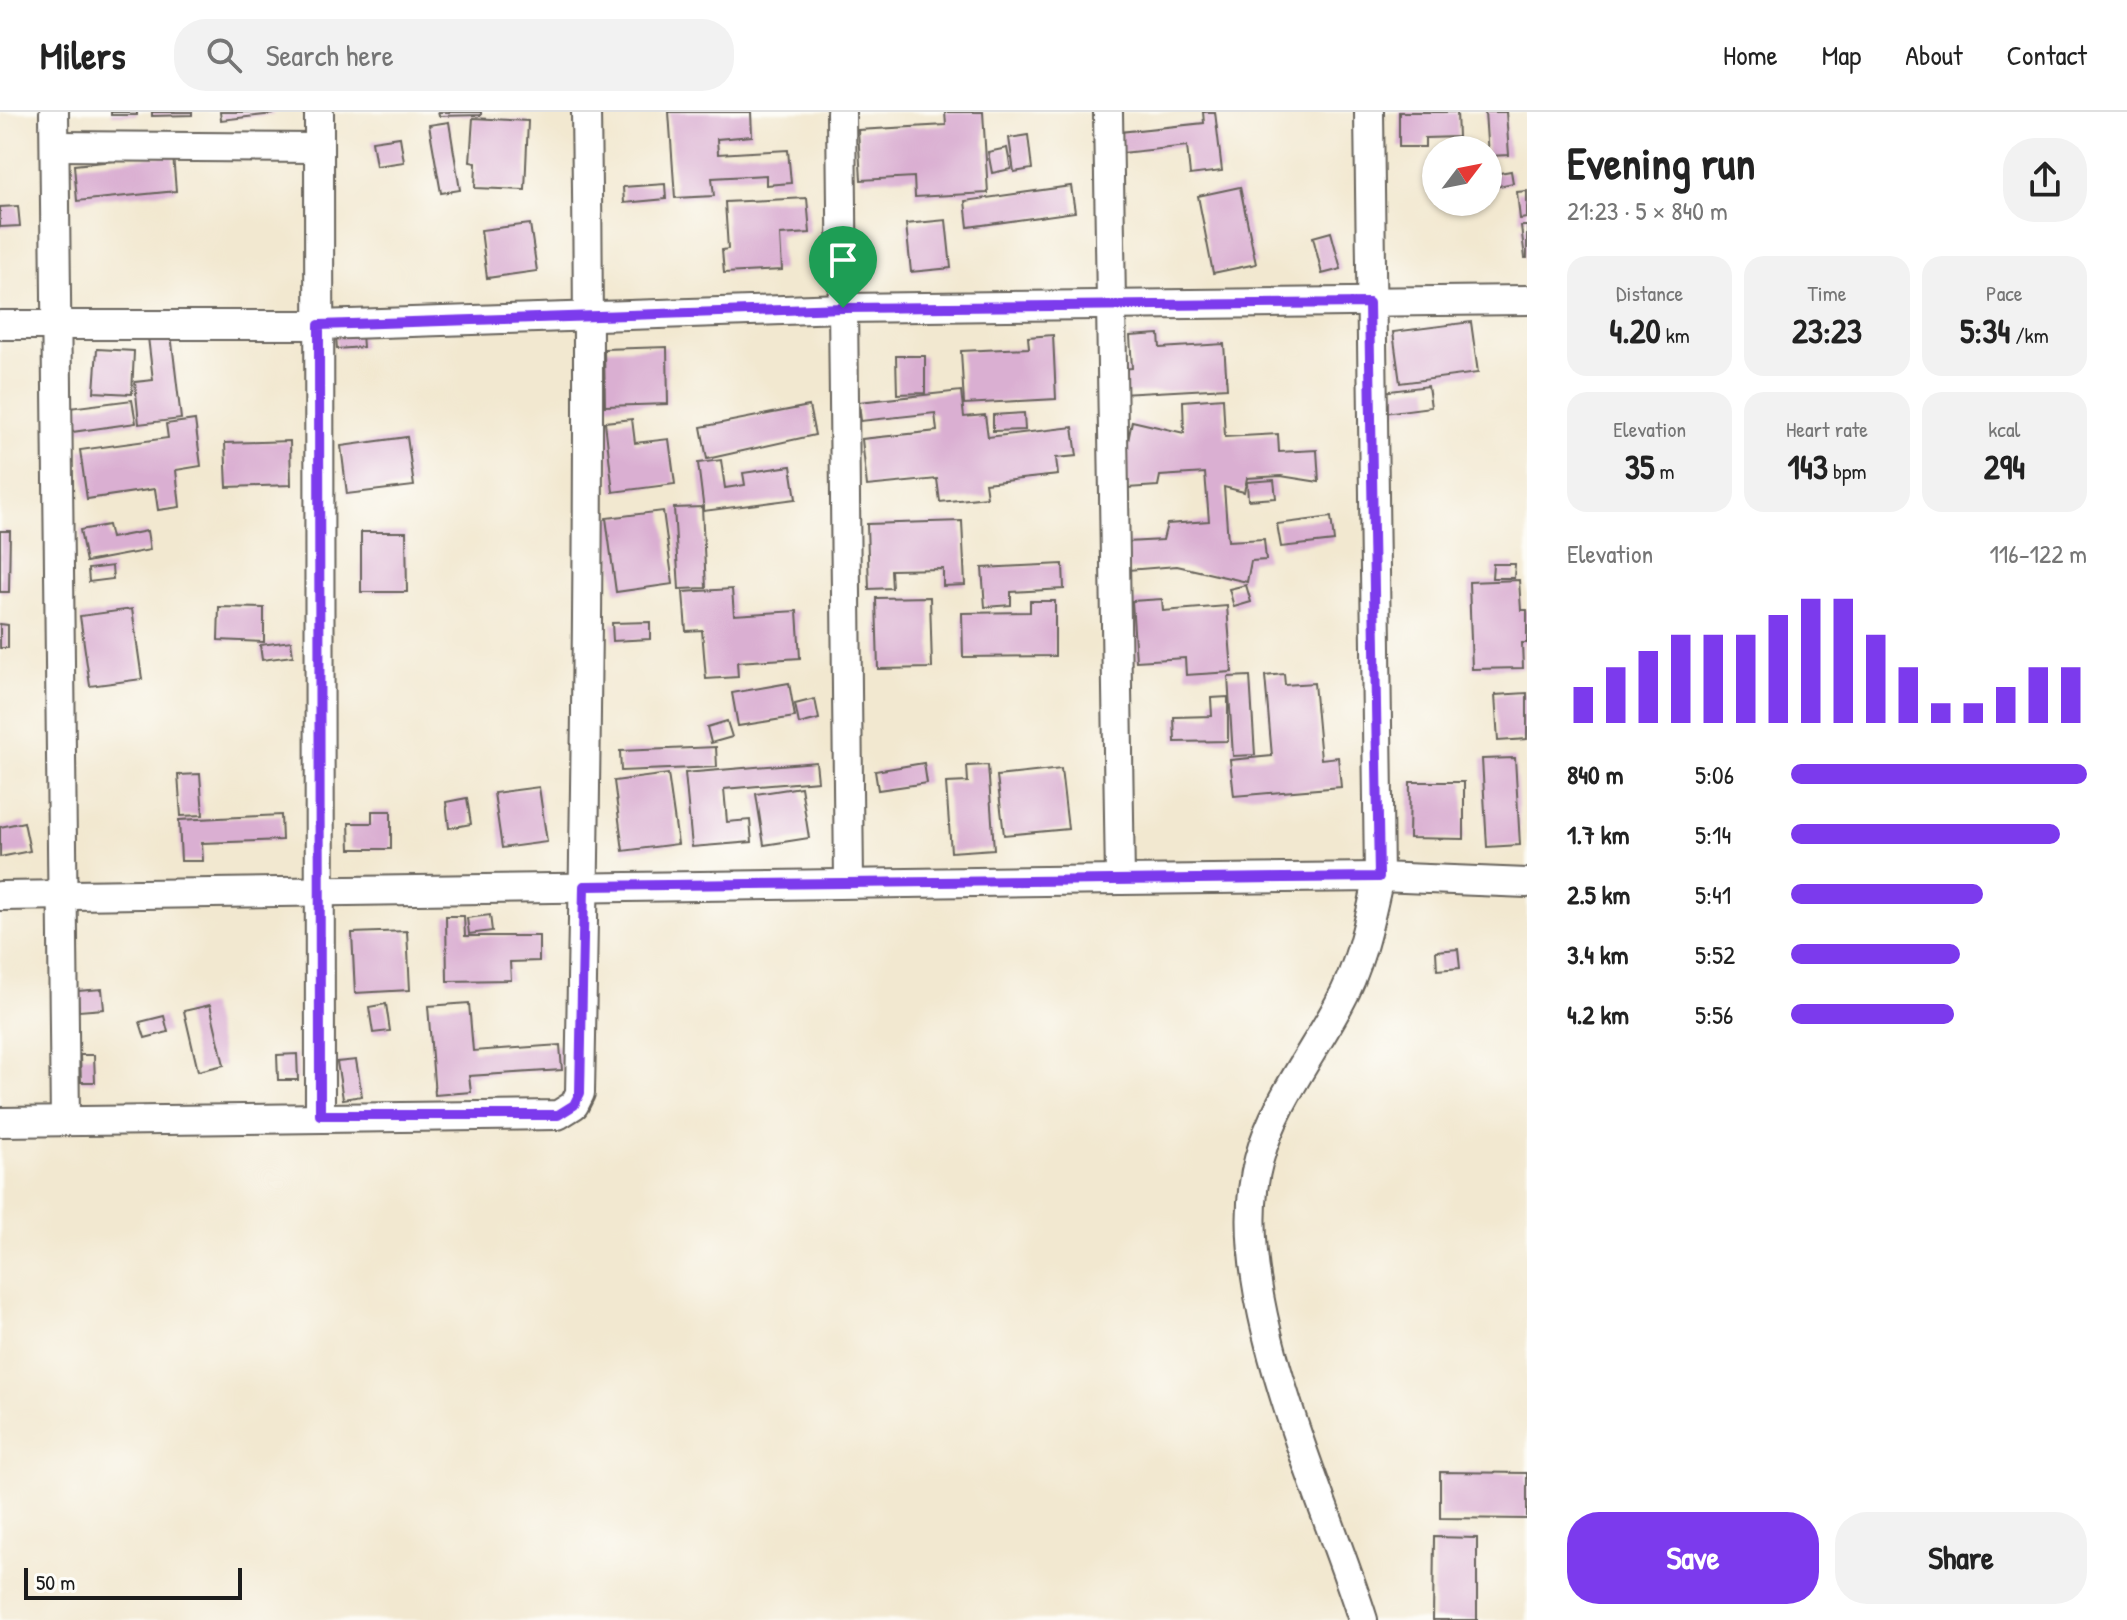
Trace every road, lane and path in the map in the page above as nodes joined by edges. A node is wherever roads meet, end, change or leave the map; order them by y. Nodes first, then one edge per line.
1 (54, 112) edge
2 (319, 112) edge
3 (586, 112) edge
4 (841, 112) edge
5 (1108, 112) edge
6 (1369, 112) edge
7 (55, 146) junction
8 (319, 148) junction
9 (1527, 300) edge
10 (1369, 303) junction
11 (1110, 304) junction
12 (843, 308) junction
13 (589, 316) junction
14 (0, 325) edge
15 (319, 325) junction
16 (56, 326) junction
17 (1379, 877) junction
18 (1120, 880) junction
19 (849, 882) junction
20 (1527, 883) edge
21 (584, 886) junction
22 (322, 890) junction
23 (61, 894) junction
24 (0, 896) edge
25 (320, 1115) junction
26 (65, 1121) junction
27 (0, 1122) edge
28 (1363, 1620) edge

1 - 7 street
2 - 8 street
3 - 13 street
4 - 12 street
5 - 11 street
6 - 10 street
7 - 8 street
7 - 16 street
8 - 15 street
9 - 10 street
10 - 11 street
10 - 17 street
11 - 12 street
11 - 18 street
12 - 13 street
12 - 19 street
13 - 15 street
13 - 21 street
14 - 16 street
15 - 16 street
15 - 22 street
16 - 23 street
17 - 18 street
17 - 20 street
17 - 28 street
18 - 19 street
19 - 21 street
21 - 22 street
21 - 25 street
22 - 23 street
22 - 25 street
23 - 24 street
23 - 26 street
25 - 26 street
26 - 27 street

